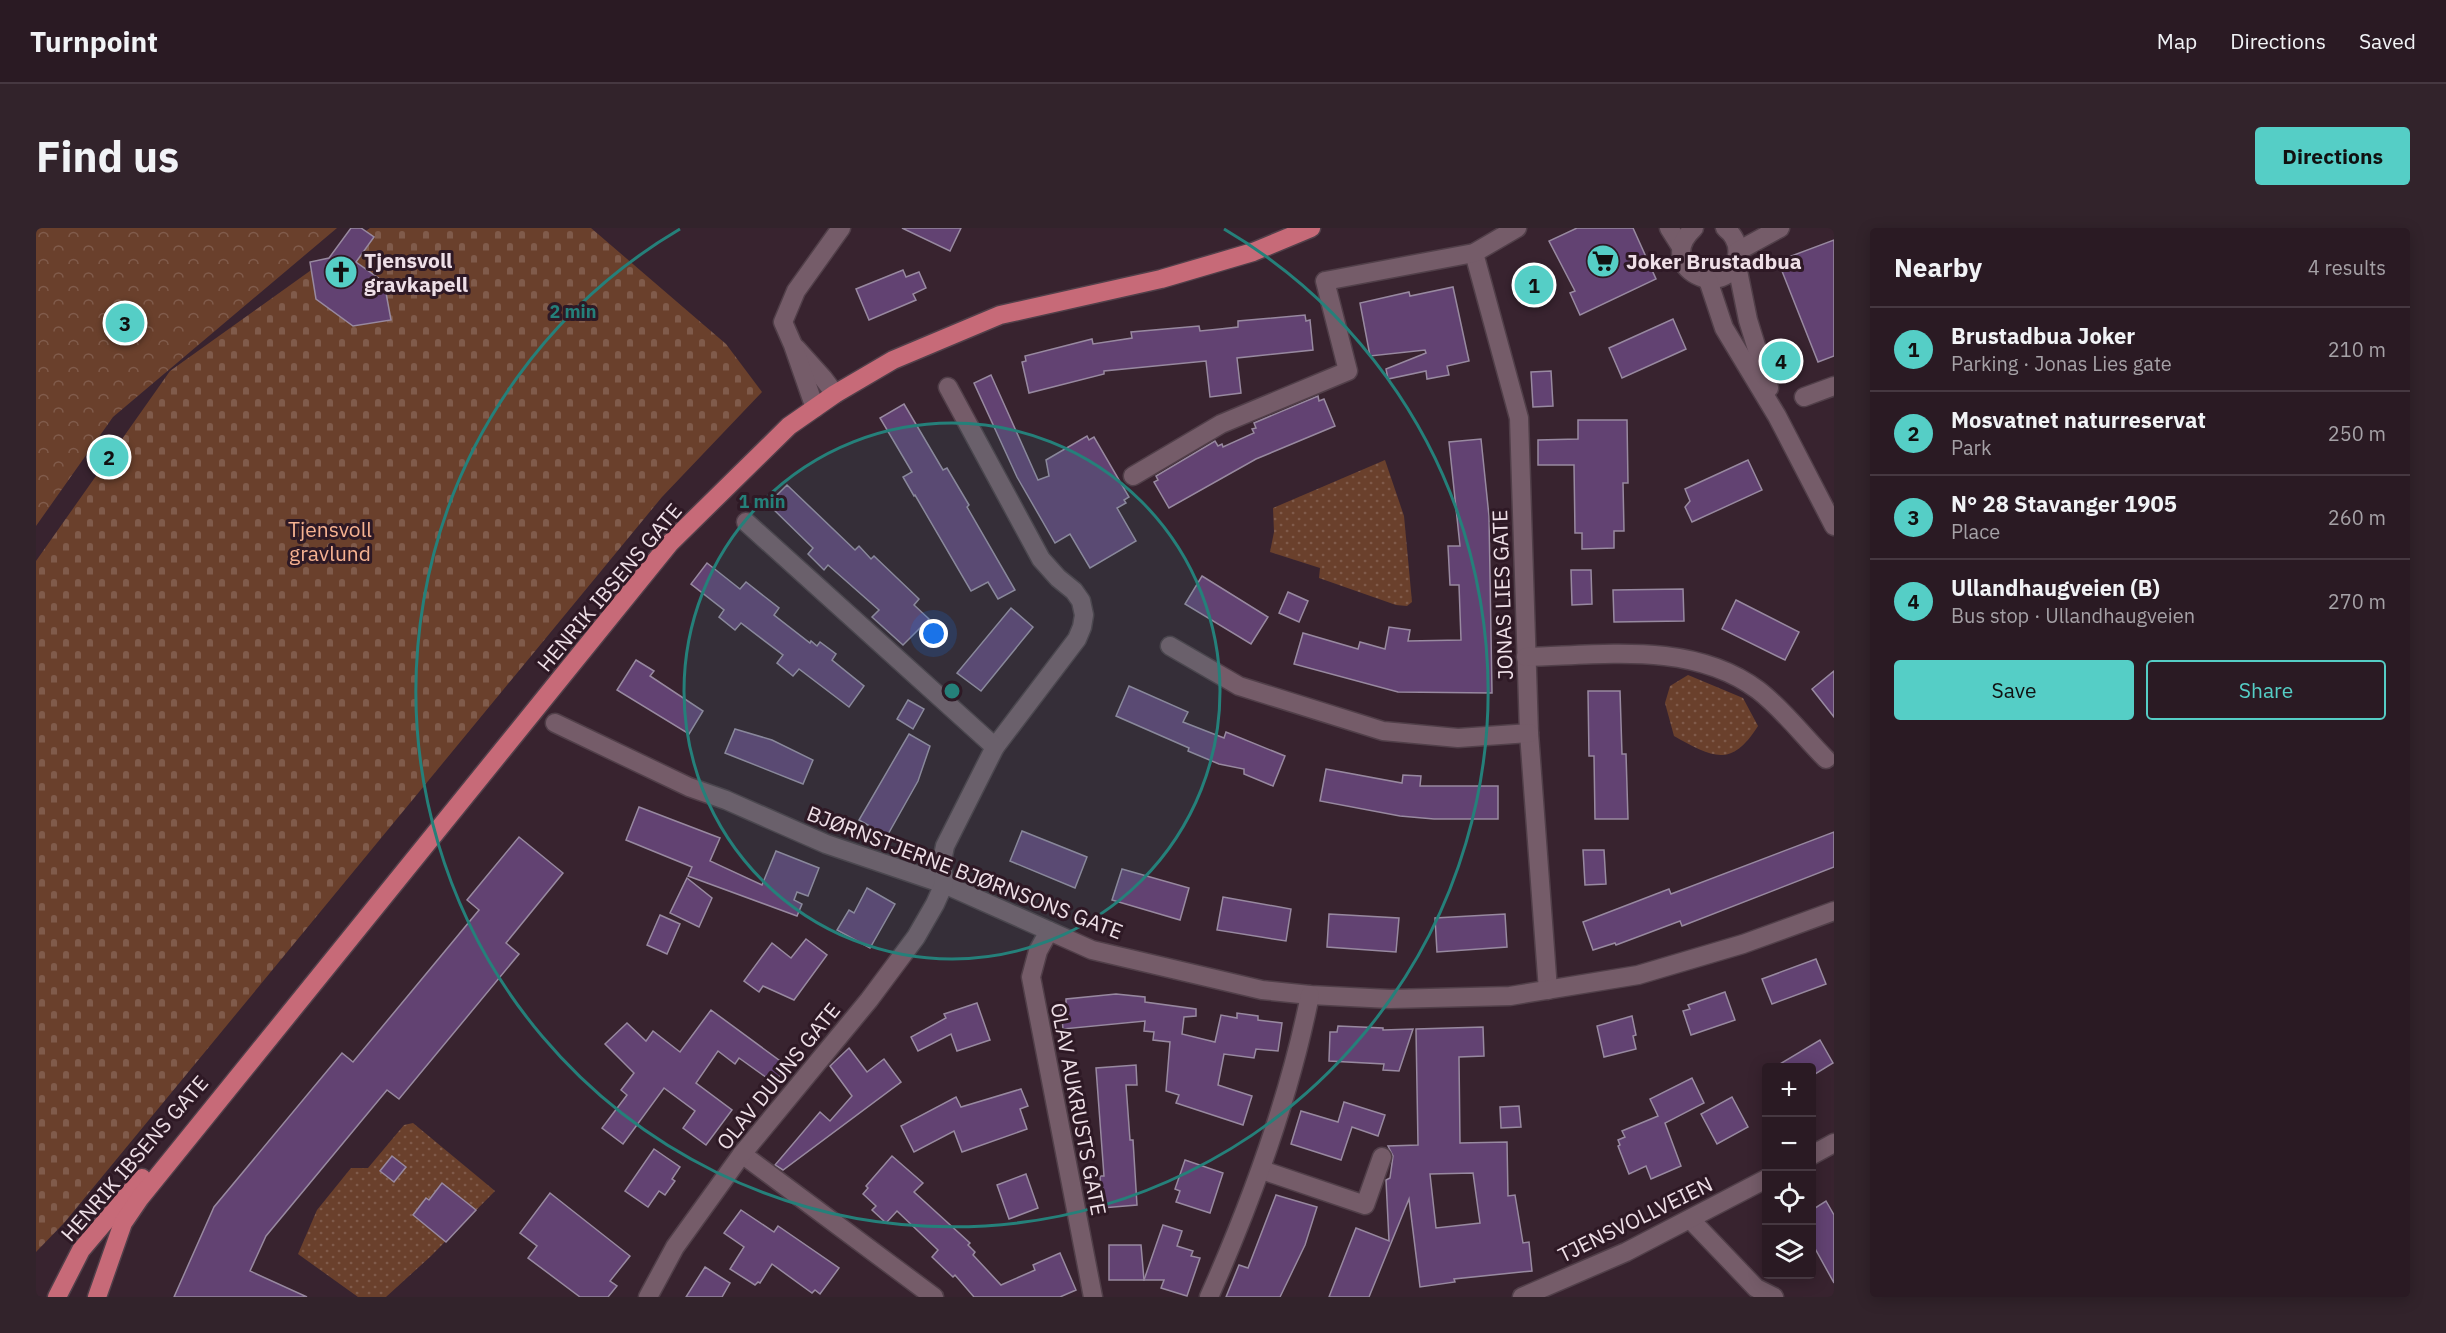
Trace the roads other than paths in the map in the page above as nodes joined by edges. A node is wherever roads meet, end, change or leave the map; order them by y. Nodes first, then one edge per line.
1 (841, 228) edge
2 (1311, 228) edge
3 (1517, 228) edge
4 (1670, 228) edge
5 (1694, 228) edge
6 (1725, 228) edge
7 (1780, 228) edge
8 (1681, 247) junction
9 (1474, 253) junction
10 (1737, 256) junction
11 (1708, 280) junction
12 (793, 345) junction
13 (1834, 386) edge
14 (948, 387) dead end
15 (835, 394) junction
16 (1804, 397) dead end
17 (815, 408) junction
18 (1777, 416) junction
19 (1133, 476) dead end
20 (746, 522) dead end
21 (1834, 526) edge
22 (1170, 646) dead end
23 (1526, 657) junction
24 (555, 723) dead end
25 (1529, 732) junction
26 (995, 747) junction
27 (1826, 759) dead end
28 (944, 884) junction
29 (1834, 911) edge
30 (1048, 931) junction
31 (1548, 990) junction
32 (1310, 995) junction
33 (255, 1055) junction
34 (1834, 1143) edge
35 (1816, 1153) edge
36 (742, 1154) junction
37 (1382, 1157) dead end
38 (1262, 1170) junction
39 (1762, 1182) edge
40 (1690, 1219) junction
41 (57, 1297) edge
42 (97, 1297) edge
43 (648, 1297) edge
44 (934, 1297) edge
45 (1093, 1297) edge
46 (1209, 1297) edge
47 (1522, 1297) edge
48 (1774, 1297) edge

1 - 12 street
2 - 15 main road, HENRIK IBSENS GATE
3 - 9 street
4 - 8 street
5 - 8 street
6 - 10 street
7 - 10 street
8 - 11 street
9 - 19 street
9 - 23 street, JONAS LIES GATE
10 - 11 street
10 - 18 street
11 - 18 street
12 - 15 street
12 - 17 street
13 - 16 street
14 - 26 street
15 - 17 main road, HENRIK IBSENS GATE
17 - 33 main road, HENRIK IBSENS GATE
18 - 21 street
20 - 26 street
22 - 25 street
23 - 25 street, JONAS LIES GATE
23 - 27 street
24 - 28 street, BJØRNSTJERNE BJØRNSONS GATE
25 - 31 street, JONAS LIES GATE
26 - 28 street
28 - 30 street, BJØRNSTJERNE BJØRNSONS GATE
28 - 36 street, OLAV DUUNS GATE
29 - 31 street, BJØRNSTJERNE BJØRNSONS GATE
30 - 32 street, BJØRNSTJERNE BJØRNSONS GATE
30 - 45 street, OLAV AUKRUSTS GATE
31 - 32 street, BJØRNSTJERNE BJØRNSONS GATE
32 - 38 street
33 - 41 main road, HENRIK IBSENS GATE
33 - 42 main road, HENRIK IBSENS GATE
34 - 35 street
36 - 43 street, OLAV DUUNS GATE
36 - 44 street
37 - 38 street
38 - 46 street
39 - 40 street, TJENSVOLLVEIEN
40 - 47 street, TJENSVOLLVEIEN
40 - 48 street

